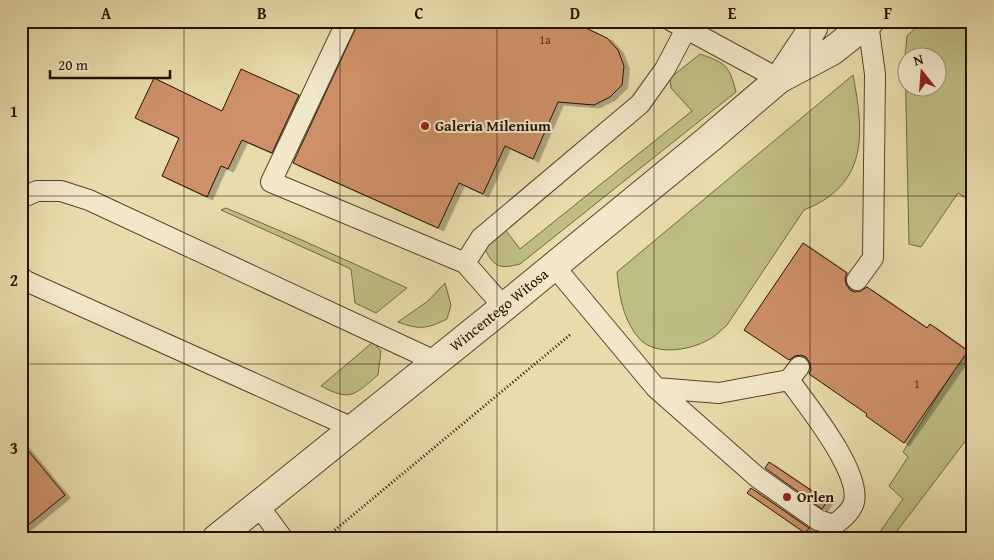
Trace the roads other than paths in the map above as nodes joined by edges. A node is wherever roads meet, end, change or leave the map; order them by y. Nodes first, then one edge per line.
1 (347, 21) edge
2 (815, 21) edge
3 (869, 22) edge
4 (679, 25) edge
5 (780, 79) junction
6 (21, 198) edge
7 (465, 263) junction
8 (554, 266) junction
9 (21, 277) edge
10 (857, 280) dead end
11 (504, 307) junction
12 (435, 361) junction
13 (656, 388) junction
14 (353, 428) junction
15 (258, 505) junction
16 (216, 539) edge
17 (283, 539) edge

1 - 7 lane
2 - 5 street, Wincentego Witosa
3 - 5 street, Wincentego Witosa
3 - 10 lane
4 - 5 lane
4 - 7 lane
5 - 8 street, Wincentego Witosa
6 - 12 lane
7 - 11 lane
8 - 11 street, Wincentego Witosa
8 - 13 lane
9 - 14 lane
11 - 12 street, Wincentego Witosa
12 - 14 street, Wincentego Witosa
13 - 13 lane
14 - 15 street, Wincentego Witosa
15 - 16 street, Wincentego Witosa
15 - 17 lane

